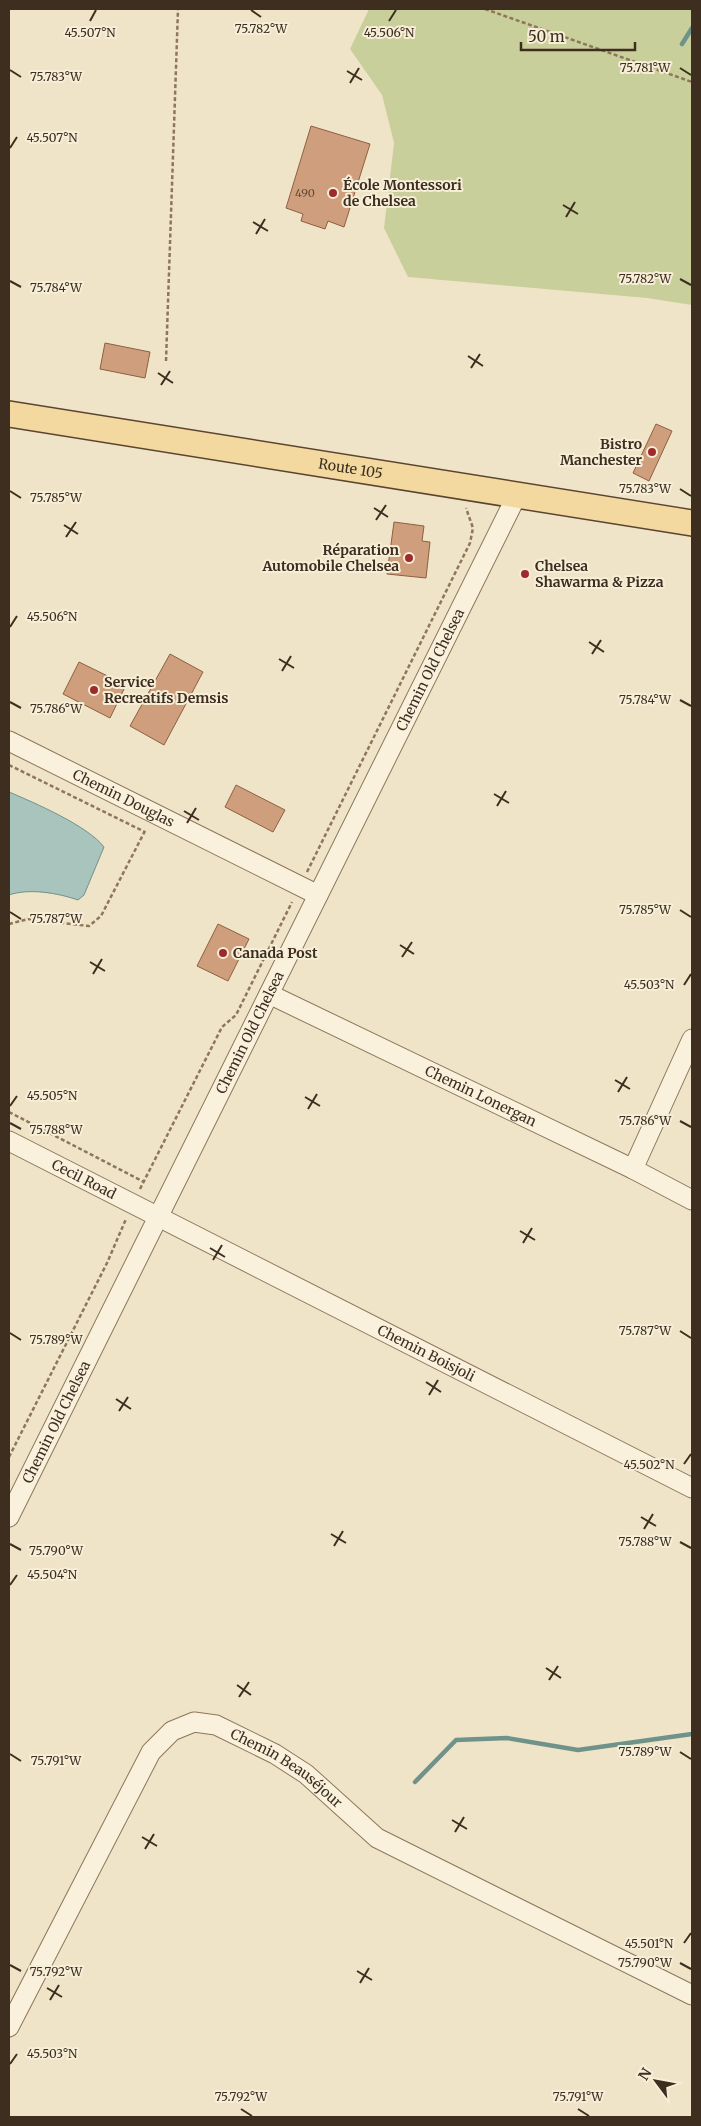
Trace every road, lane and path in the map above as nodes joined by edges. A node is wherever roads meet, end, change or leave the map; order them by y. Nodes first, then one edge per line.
1 (178, 9) edge
2 (485, 9) edge
3 (692, 82) edge
4 (166, 361) dead end
5 (9, 414) edge
6 (517, 495) junction
7 (468, 504) dead end
8 (692, 523) edge
9 (9, 741) edge
10 (9, 765) edge
11 (154, 814) junction
12 (145, 832) junction
13 (300, 886) junction
14 (318, 895) junction
15 (9, 924) edge
16 (269, 994) junction
17 (692, 1039) edge
18 (9, 1112) edge
19 (9, 1141) edge
20 (632, 1169) junction
21 (144, 1182) junction
22 (692, 1200) edge
23 (133, 1204) junction
24 (159, 1216) junction
25 (9, 1457) edge
26 (692, 1488) edge
27 (9, 1517) edge
28 (692, 1995) edge
29 (9, 2027) edge

1 - 4 path
2 - 3 path
5 - 6 main road, Route 105
6 - 8 main road, Route 105
6 - 14 street, Chemin Old Chelsea
7 - 13 path
9 - 11 street, Chemin Douglas
10 - 12 path
11 - 12 path
11 - 13 street, Chemin Douglas
12 - 15 path
13 - 14 street, Chemin Douglas
13 - 21 path
14 - 16 street, Chemin Old Chelsea
16 - 20 street, Chemin Lonergan
16 - 24 street, Chemin Old Chelsea
17 - 20 street
18 - 21 path
19 - 23 street, Cecil Road
20 - 22 street, Chemin Lonergan
21 - 23 path
23 - 24 street, Cecil Road
23 - 25 path
24 - 26 street, Chemin Boisjoli
24 - 27 street, Chemin Old Chelsea
28 - 29 street, Chemin Beauséjour

